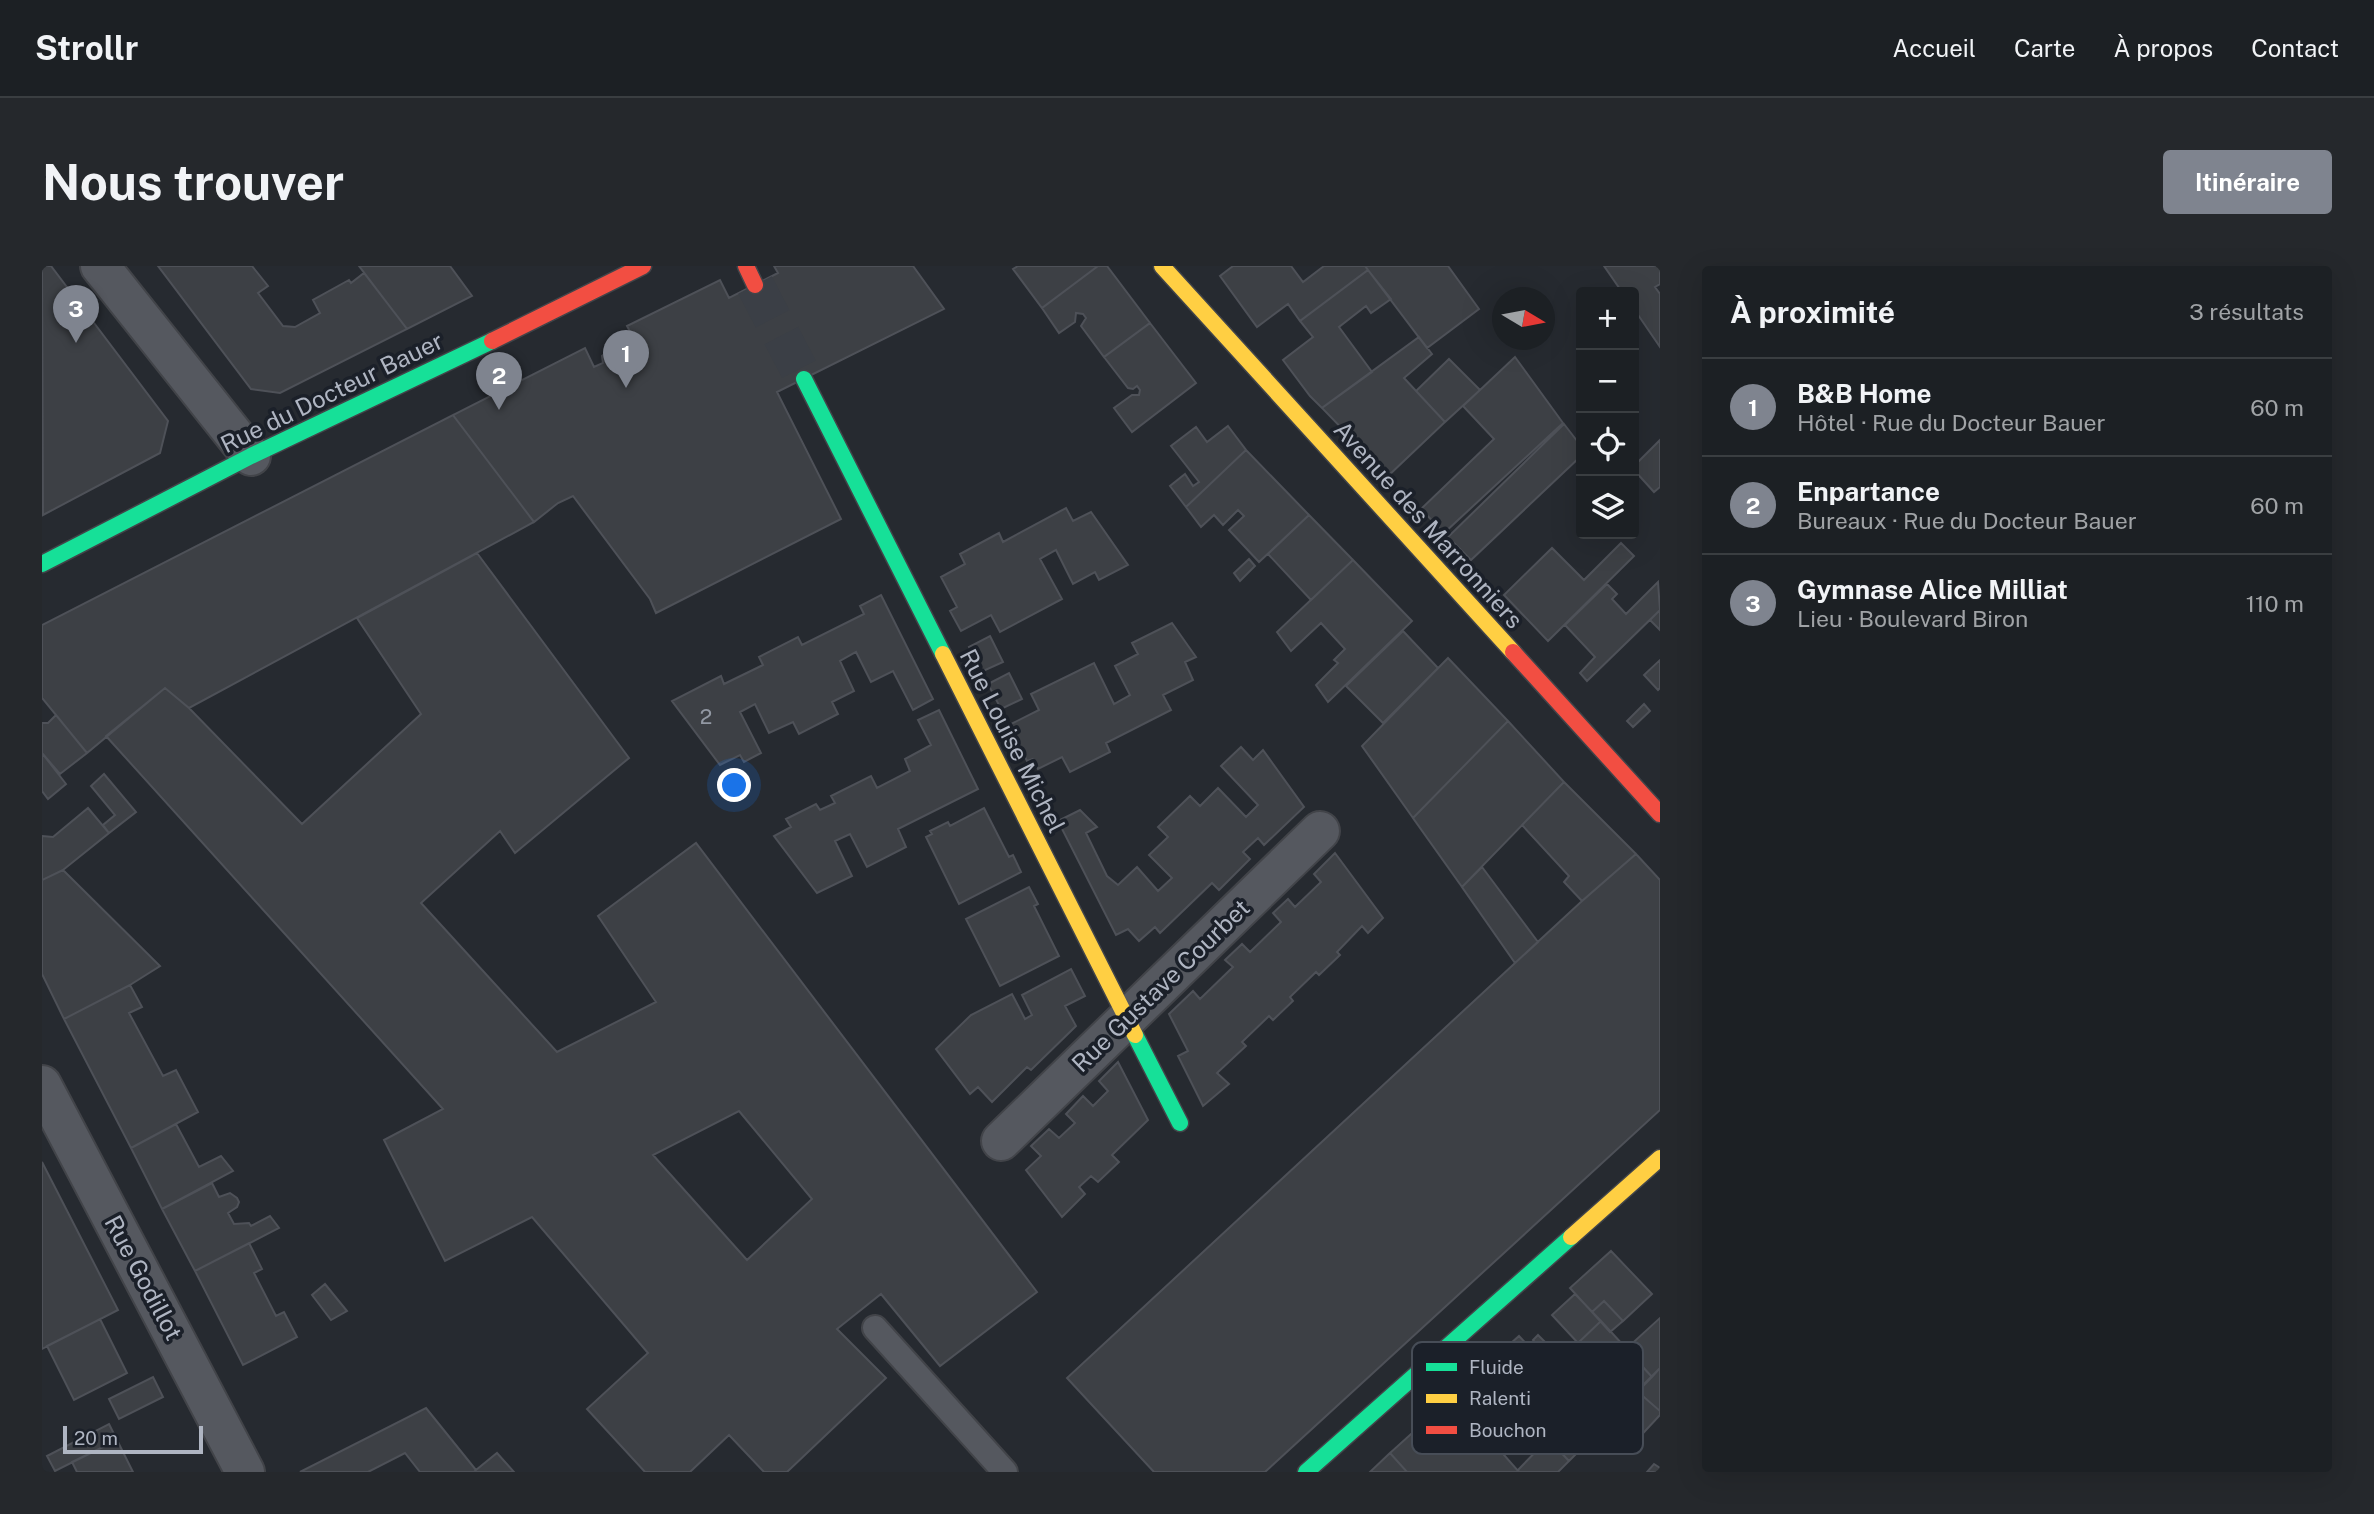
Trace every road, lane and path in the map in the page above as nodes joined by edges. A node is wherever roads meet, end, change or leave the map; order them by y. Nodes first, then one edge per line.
1 (100, 266) edge
2 (643, 266) edge
3 (746, 266) edge
4 (1162, 266) edge
5 (755, 285) tunnel mouth
6 (804, 379) tunnel mouth
7 (251, 456) junction
8 (42, 564) edge
9 (1660, 814) edge
10 (1320, 831) dead end
11 (1126, 1019) junction
12 (42, 1085) edge
13 (1180, 1123) dead end
14 (1002, 1141) dead end
15 (1660, 1158) edge
16 (874, 1328) dead end
17 (1453, 1342) edge
18 (1412, 1378) edge
19 (245, 1472) edge
20 (1005, 1472) edge
21 (1306, 1472) edge

1 - 7 street
2 - 7 street, Rue du Docteur Bauer
3 - 5 street
4 - 9 street, Avenue des Marronniers
6 - 11 street, Rue Louise Michel
7 - 8 street, Rue du Docteur Bauer
10 - 11 street, Rue Gustave Courbet
11 - 13 street, Rue Louise Michel
11 - 14 street, Rue Gustave Courbet
12 - 19 street, Rue Godillot
15 - 17 street
16 - 20 lane
18 - 21 street

